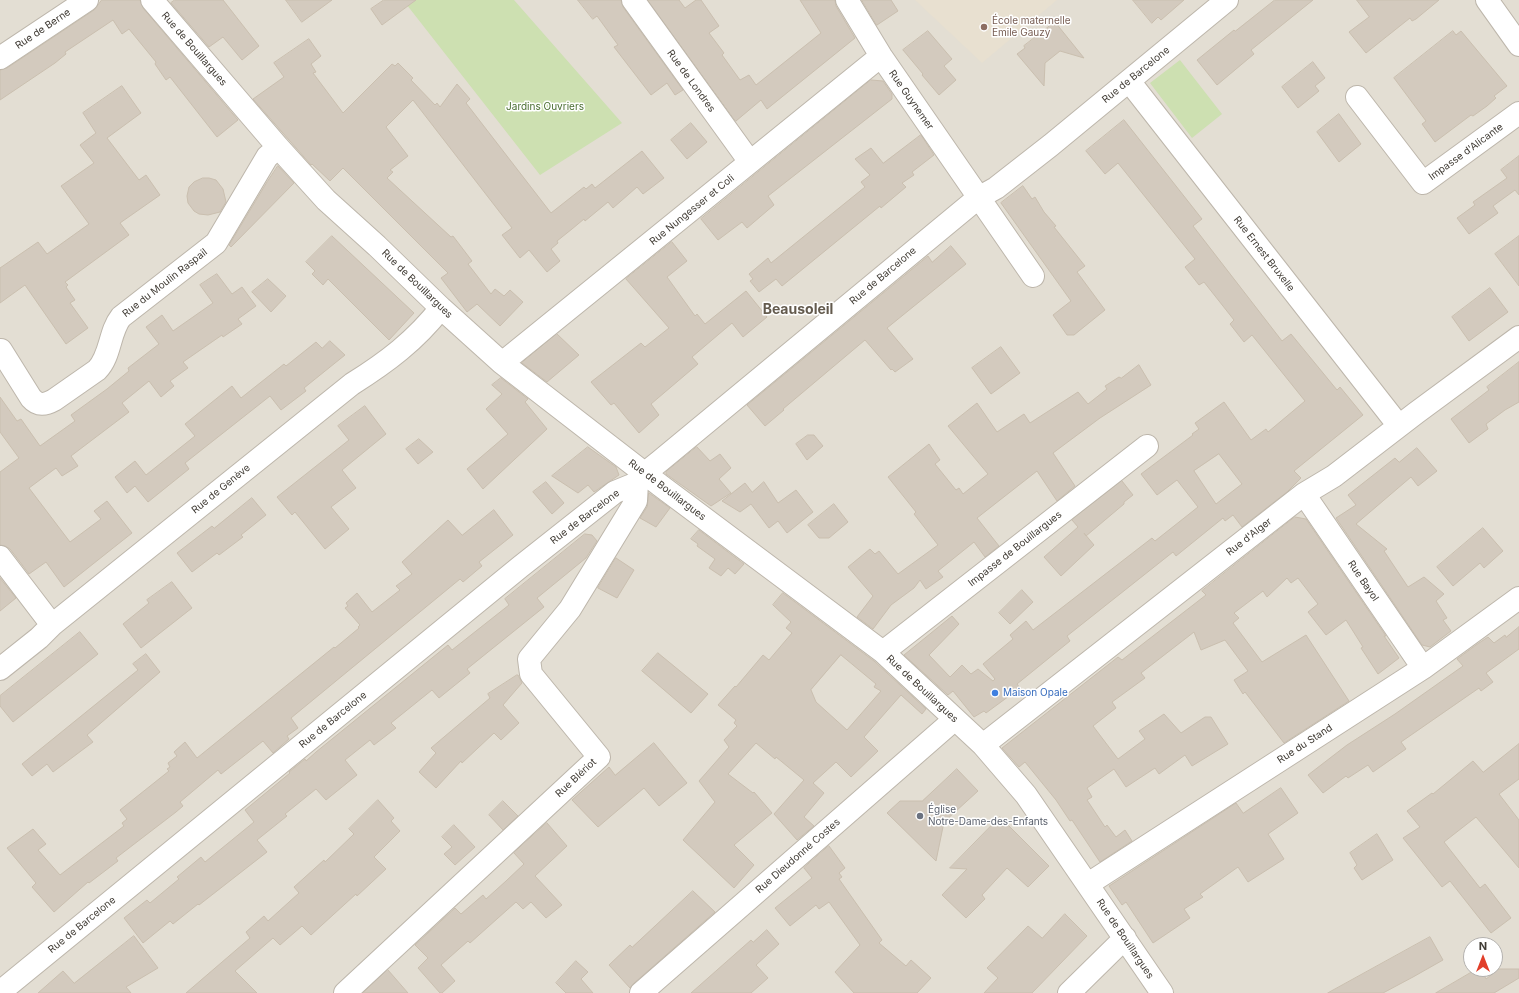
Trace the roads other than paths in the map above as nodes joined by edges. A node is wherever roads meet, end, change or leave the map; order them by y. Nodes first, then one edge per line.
1 (87, 0) edge
2 (152, 0) edge
3 (633, 0) edge
4 (847, 0) edge
5 (1227, 0) edge
6 (1487, 0) edge
7 (1519, 45) edge
8 (881, 56) junction
9 (0, 58) edge
10 (1129, 81) junction
11 (1358, 97) dead end
12 (1519, 113) edge
13 (278, 147) junction
14 (750, 162) junction
15 (978, 198) junction
16 (1032, 276) dead end
17 (441, 308) junction
18 (1519, 337) edge
19 (1, 350) dead end
20 (502, 363) junction
21 (1399, 426) junction
22 (1147, 446) dead end
23 (641, 478) junction
24 (1304, 494) junction
25 (0, 557) edge
26 (1519, 598) edge
27 (52, 625) junction
28 (883, 652) junction
29 (1422, 668) junction
30 (0, 669) edge
31 (955, 719) junction
32 (983, 745) junction
33 (1088, 884) junction
34 (1125, 938) junction
35 (0, 992) edge
36 (345, 993) edge
37 (641, 993) edge
38 (1069, 993) edge
39 (1162, 993) edge

1 - 9 street, Rue de Berne
2 - 13 street, Rue de Bouillargues
3 - 14 street, Rue de Londres
4 - 8 street, Rue Guynemer
5 - 10 street, Rue de Barcelone
6 - 7 street
8 - 14 street, Rue Nungesser et Coli
8 - 15 street, Rue Guynemer
10 - 15 street, Rue de Barcelone
10 - 21 street, Rue Ernest Bruxelle
11 - 12 street, Impasse d'Alicante
13 - 17 street, Rue de Bouillargues
13 - 19 street, Rue du Moulin Raspail
14 - 20 street, Rue Nungesser et Coli
15 - 16 street, Rue Guynemer
15 - 23 street, Rue de Barcelone
17 - 20 street, Rue de Bouillargues
17 - 27 street, Rue de Genève
18 - 21 street, Rue d'Alger
20 - 23 street, Rue de Bouillargues
21 - 24 street, Rue d'Alger
22 - 28 street, Impasse de Bouillargues
23 - 28 street, Rue de Bouillargues
23 - 35 street, Rue de Barcelone
23 - 36 street, Rue Blériot
24 - 29 street, Rue Bayol
24 - 32 street, Rue d'Alger
25 - 27 street
26 - 29 street, Rue du Stand
27 - 30 street, Rue de Genève
28 - 31 street, Rue de Bouillargues
29 - 33 street, Rue du Stand
31 - 32 street, Rue de Bouillargues
31 - 37 street, Rue Dieudonné Costes
32 - 33 street, Rue de Bouillargues
33 - 34 street, Rue de Bouillargues
34 - 38 street
34 - 39 street, Rue de Bouillargues

